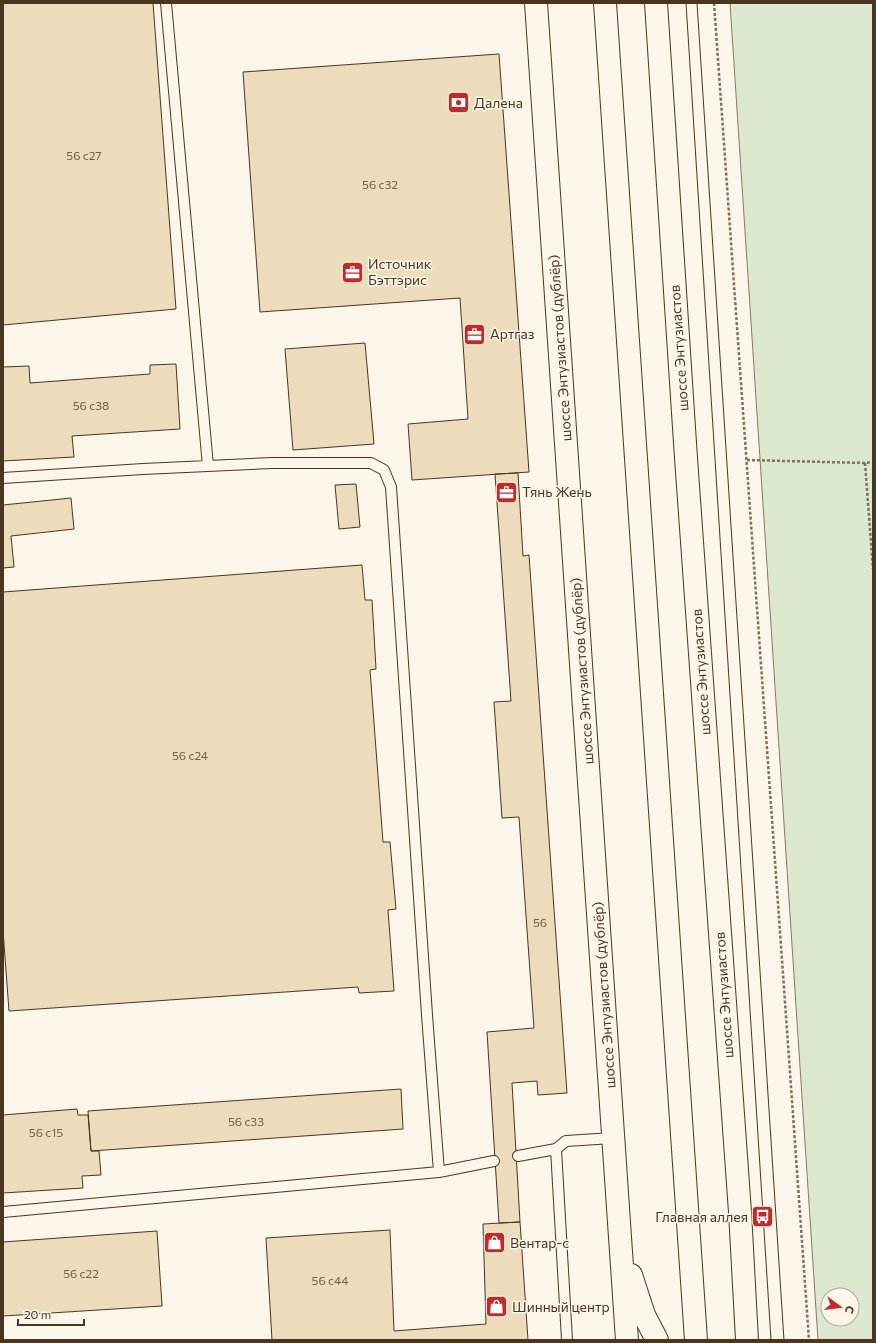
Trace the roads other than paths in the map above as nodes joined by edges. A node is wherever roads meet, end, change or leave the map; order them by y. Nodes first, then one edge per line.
1 (166, 3) edge
2 (536, 3) edge
3 (605, 3) edge
4 (656, 3) edge
5 (208, 466) junction
6 (3, 478) edge
7 (614, 1138) junction
8 (556, 1149) junction
9 (518, 1156) dead end
10 (494, 1161) dead end
11 (439, 1172) junction
12 (3, 1212) edge
13 (621, 1244) junction
14 (567, 1340) edge
15 (627, 1340) edge
16 (657, 1340) edge
17 (696, 1340) edge
18 (747, 1340) edge

1 - 5 lane
2 - 7 main road, шоссе Энтузиастов (дублёр)
3 - 17 main road
4 - 18 main road, шоссе Энтузиастов
5 - 6 lane
5 - 11 lane
7 - 8 lane
7 - 13 main road, шоссе Энтузиастов (дублёр)
8 - 9 lane
8 - 14 lane
10 - 11 lane
11 - 12 lane
13 - 15 main road, шоссе Энтузиастов (дублёр)
13 - 16 main road

